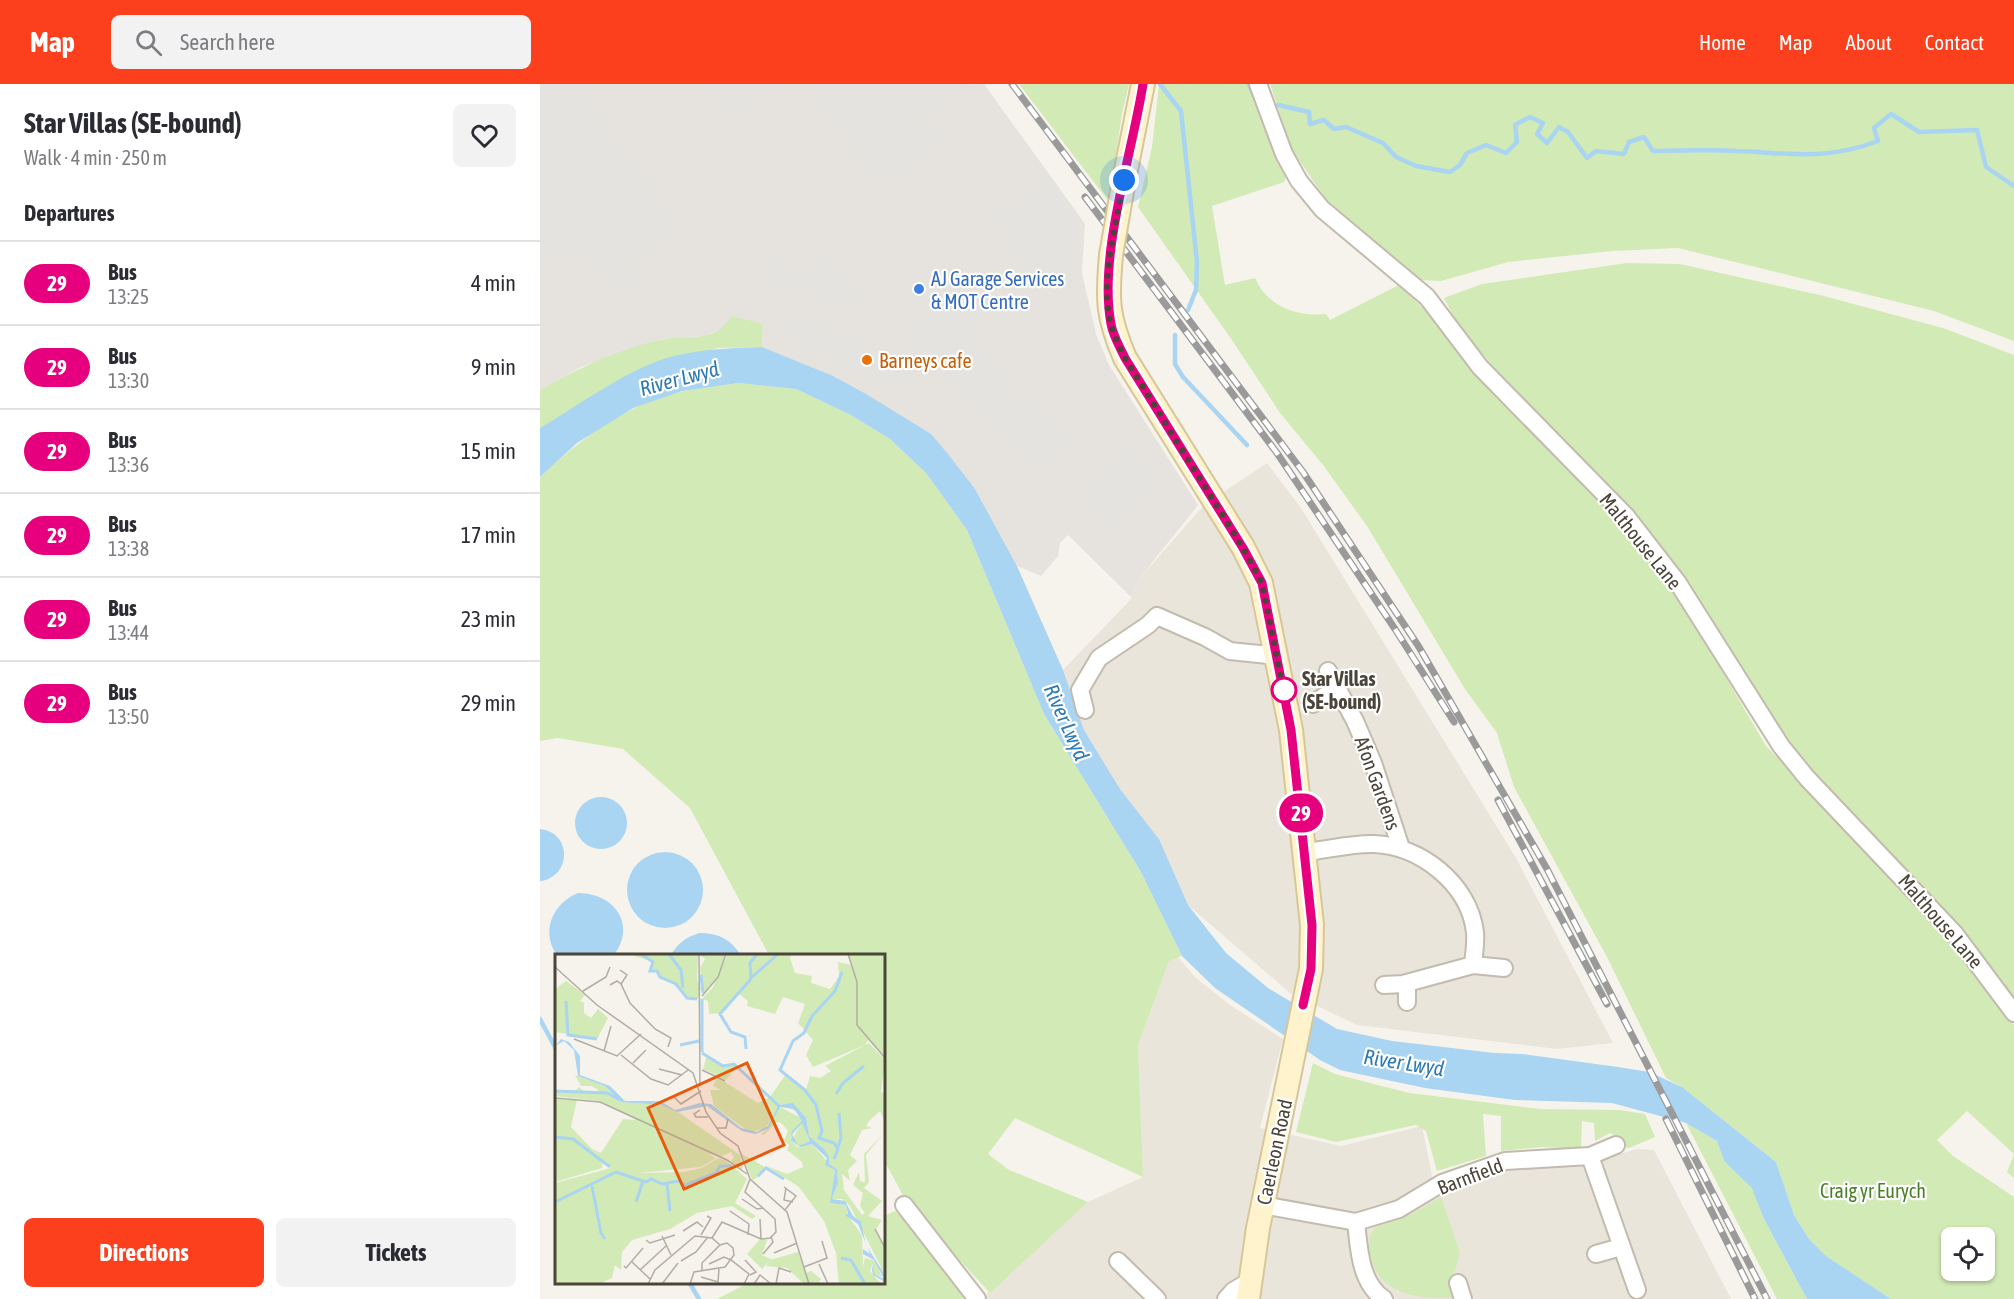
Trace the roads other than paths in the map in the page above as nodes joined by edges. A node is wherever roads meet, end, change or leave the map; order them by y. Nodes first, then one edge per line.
1 (1143, 84) edge
2 (1258, 84) edge
3 (1278, 656) junction
4 (1328, 671) dead end
5 (1335, 688) junction
6 (1313, 704) dead end
7 (1085, 710) dead end
8 (1401, 848) junction
9 (1305, 852) junction
10 (1473, 965) junction
11 (1504, 968) dead end
12 (1407, 983) junction
13 (1384, 985) dead end
14 (1407, 1002) dead end
15 (2014, 1013) edge
16 (1616, 1145) dead end
17 (1590, 1156) junction
18 (904, 1205) dead end
19 (1263, 1205) junction
20 (1356, 1222) junction
21 (1621, 1246) junction
22 (1596, 1254) dead end
23 (1118, 1261) dead end
24 (1249, 1290) edge
25 (1636, 1290) dead end
26 (977, 1299) edge
27 (1157, 1299) edge
28 (1226, 1299) edge
29 (1384, 1299) edge

1 - 3 main road, Caerleon Road, bridge
2 - 15 street, Malthouse Lane
3 - 7 street
3 - 9 main road, Caerleon Road
4 - 5 street, Afon Gardens
5 - 6 street
5 - 8 street, Afon Gardens
8 - 9 street, Afon Gardens
8 - 10 street, Afon Gardens
9 - 19 main road, Caerleon Road
10 - 11 street
10 - 12 street
12 - 13 street
12 - 14 street
16 - 17 street, Barnfield
17 - 20 street, Barnfield
17 - 21 street
18 - 26 street
19 - 20 street, Barnfield
19 - 24 main road, Caerleon Road
20 - 29 street
21 - 22 street
21 - 25 street
23 - 27 street
24 - 28 street

